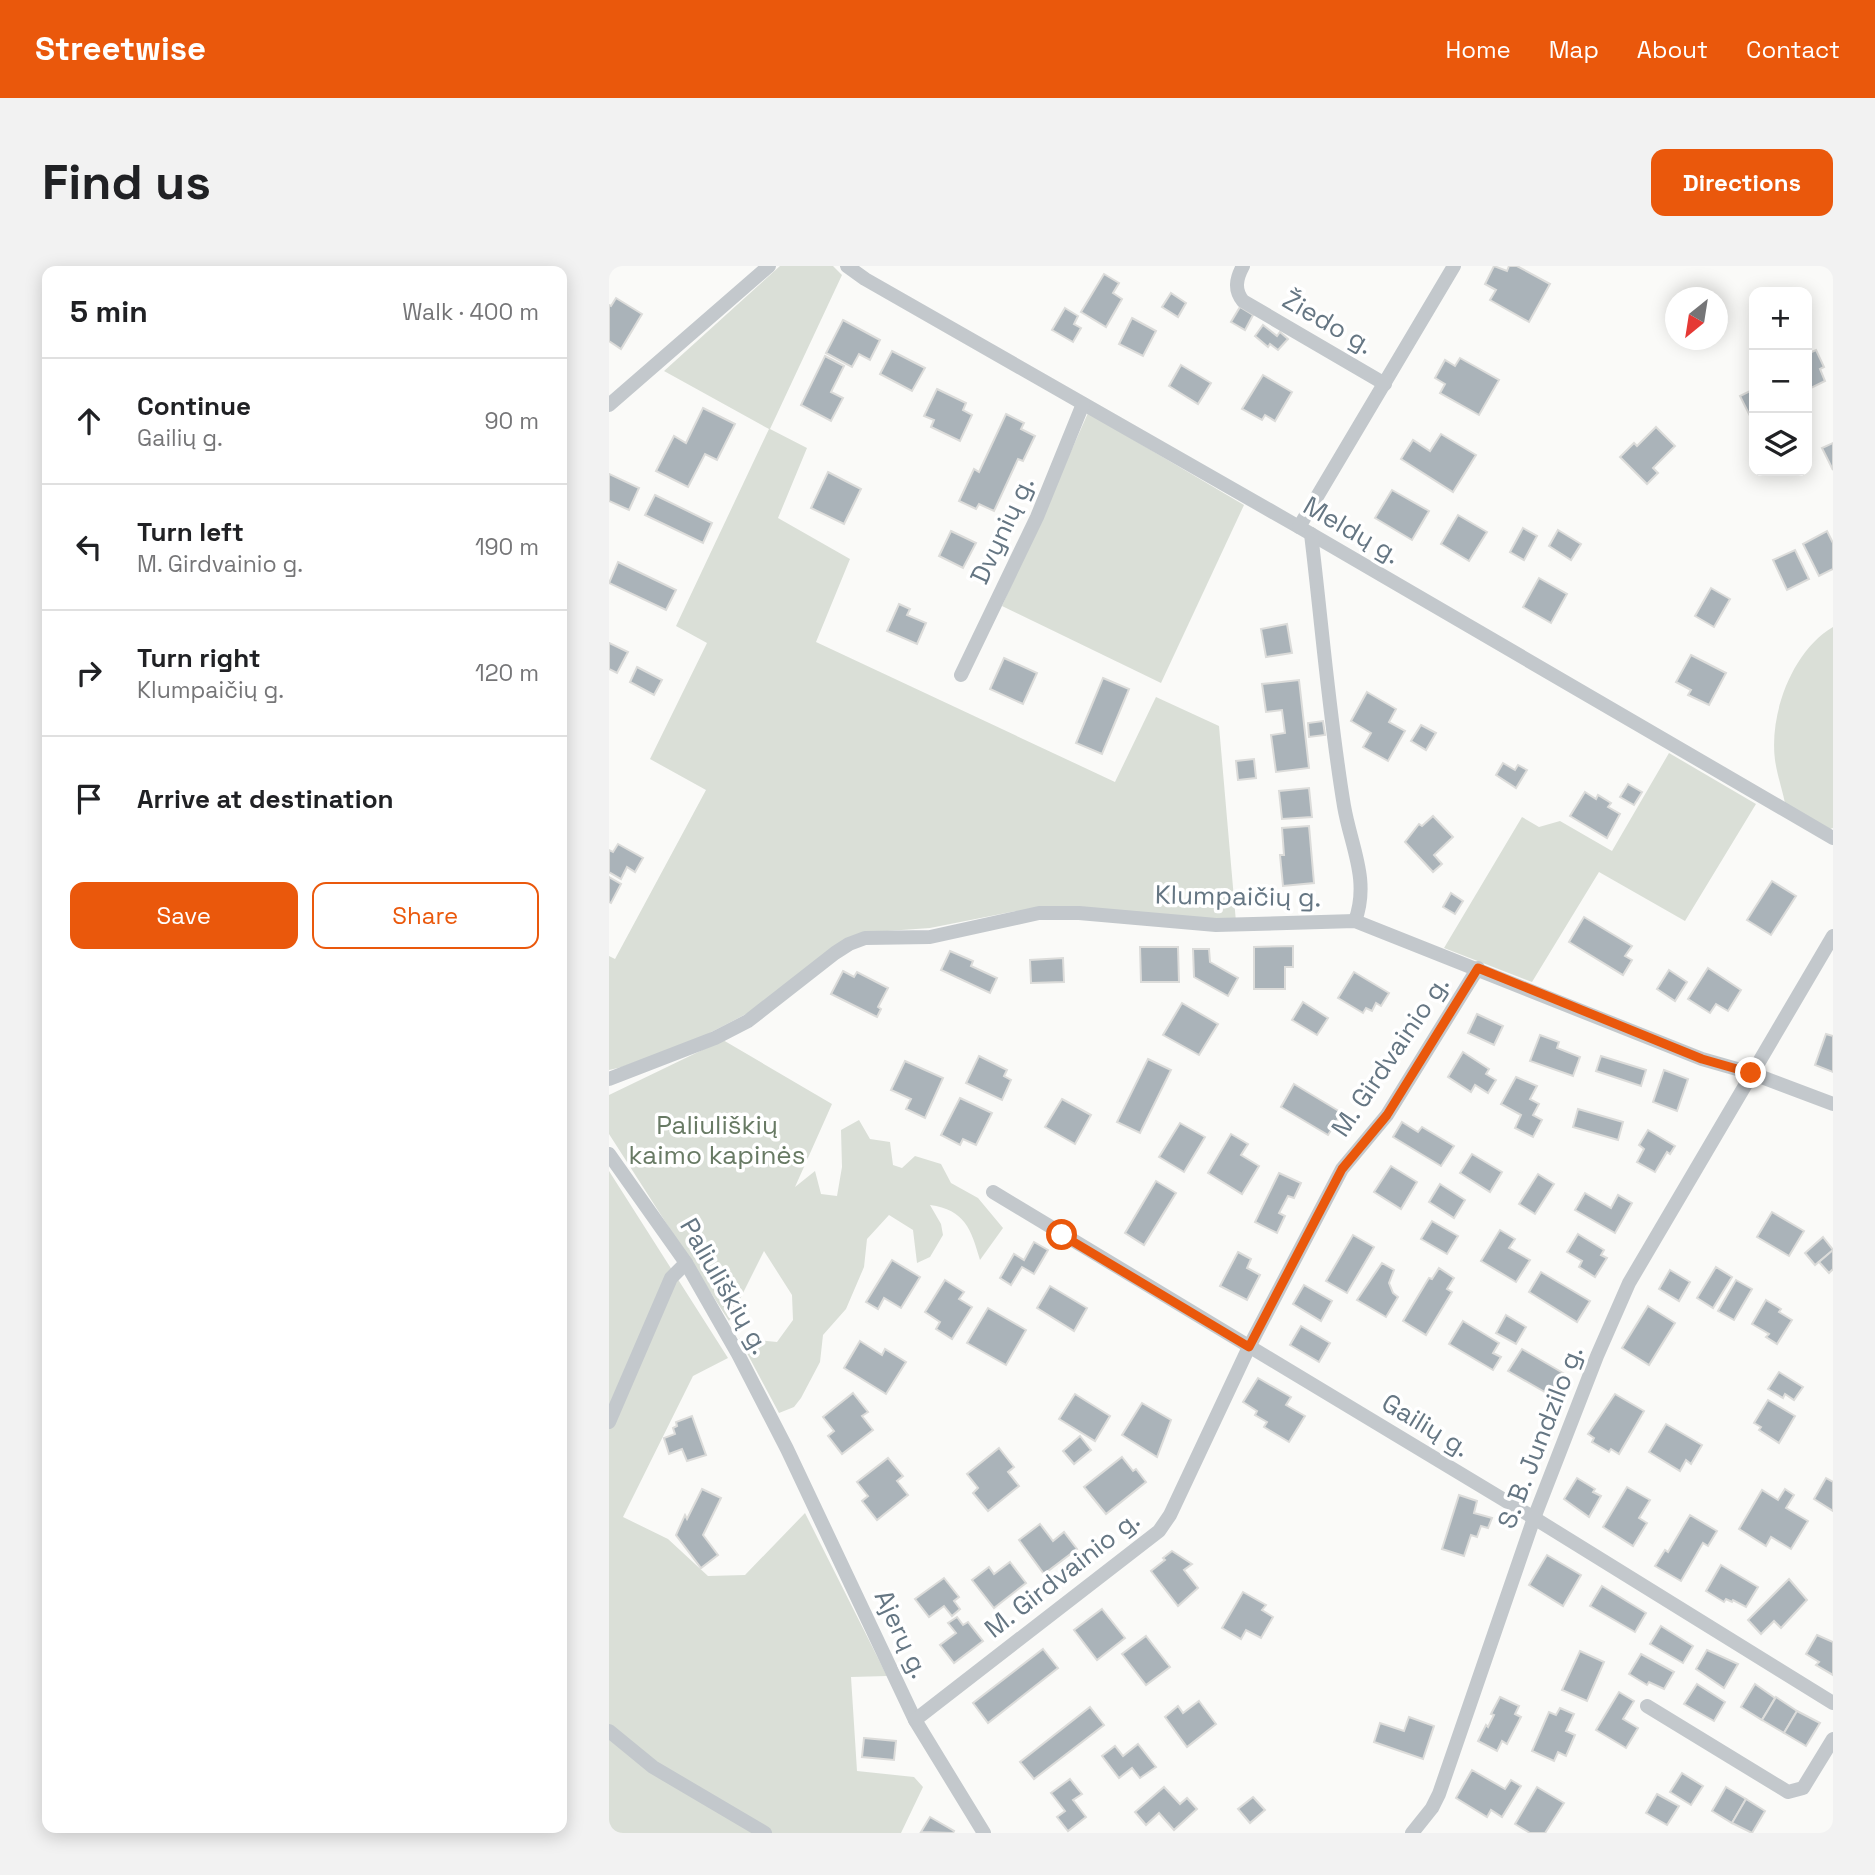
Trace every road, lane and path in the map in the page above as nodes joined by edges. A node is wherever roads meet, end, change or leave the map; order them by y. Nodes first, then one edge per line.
1 (769, 266) edge
2 (847, 266) edge
3 (1243, 266) edge
4 (1454, 266) edge
5 (1385, 384) junction
6 (1083, 404) junction
7 (609, 405) edge
8 (1305, 531) junction
9 (961, 675) dead end
10 (1833, 838) edge
11 (1355, 921) junction
12 (1833, 936) edge
13 (1478, 968) junction
14 (1751, 1073) junction
15 (609, 1079) edge
16 (1833, 1104) edge
17 (609, 1154) edge
18 (993, 1192) dead end
19 (686, 1263) junction
20 (1249, 1347) junction
21 (609, 1422) edge
22 (787, 1449) joint
23 (1534, 1518) junction
24 (1833, 1703) edge
25 (1647, 1706) dead end
26 (915, 1720) junction
27 (609, 1731) edge
28 (1833, 1739) edge
29 (765, 1833) edge
30 (983, 1833) edge
31 (1412, 1833) edge

1 - 7 street
2 - 6 street, Meldų g.
3 - 5 street, Žiedo g.
4 - 5 street, Žiedo g.
5 - 8 street, Žiedo g.
6 - 8 street, Meldų g.
6 - 9 street, Dvynių g.
8 - 10 street, Meldų g.
8 - 11 street
11 - 13 street, Klumpaičių g.
11 - 15 street, Klumpaičių g.
12 - 14 street, S. B. Jundzilo g.
13 - 14 street, Klumpaičių g.
13 - 20 street, M. Girdvainio g.
14 - 16 street, Klumpaičių g.
14 - 23 street, S. B. Jundzilo g.
17 - 19 street, Paliuliškių g.
18 - 20 street, Gailių g.
19 - 21 street
19 - 22 street, Paliuliškių g.
20 - 23 street, Gailių g.
20 - 26 street, M. Girdvainio g.
22 - 26 street, Ajerų g.
23 - 24 street, Gailių g.
23 - 31 street, S. B. Jundzilo g.
25 - 28 street
26 - 30 street, Ajerų g.
27 - 29 street

